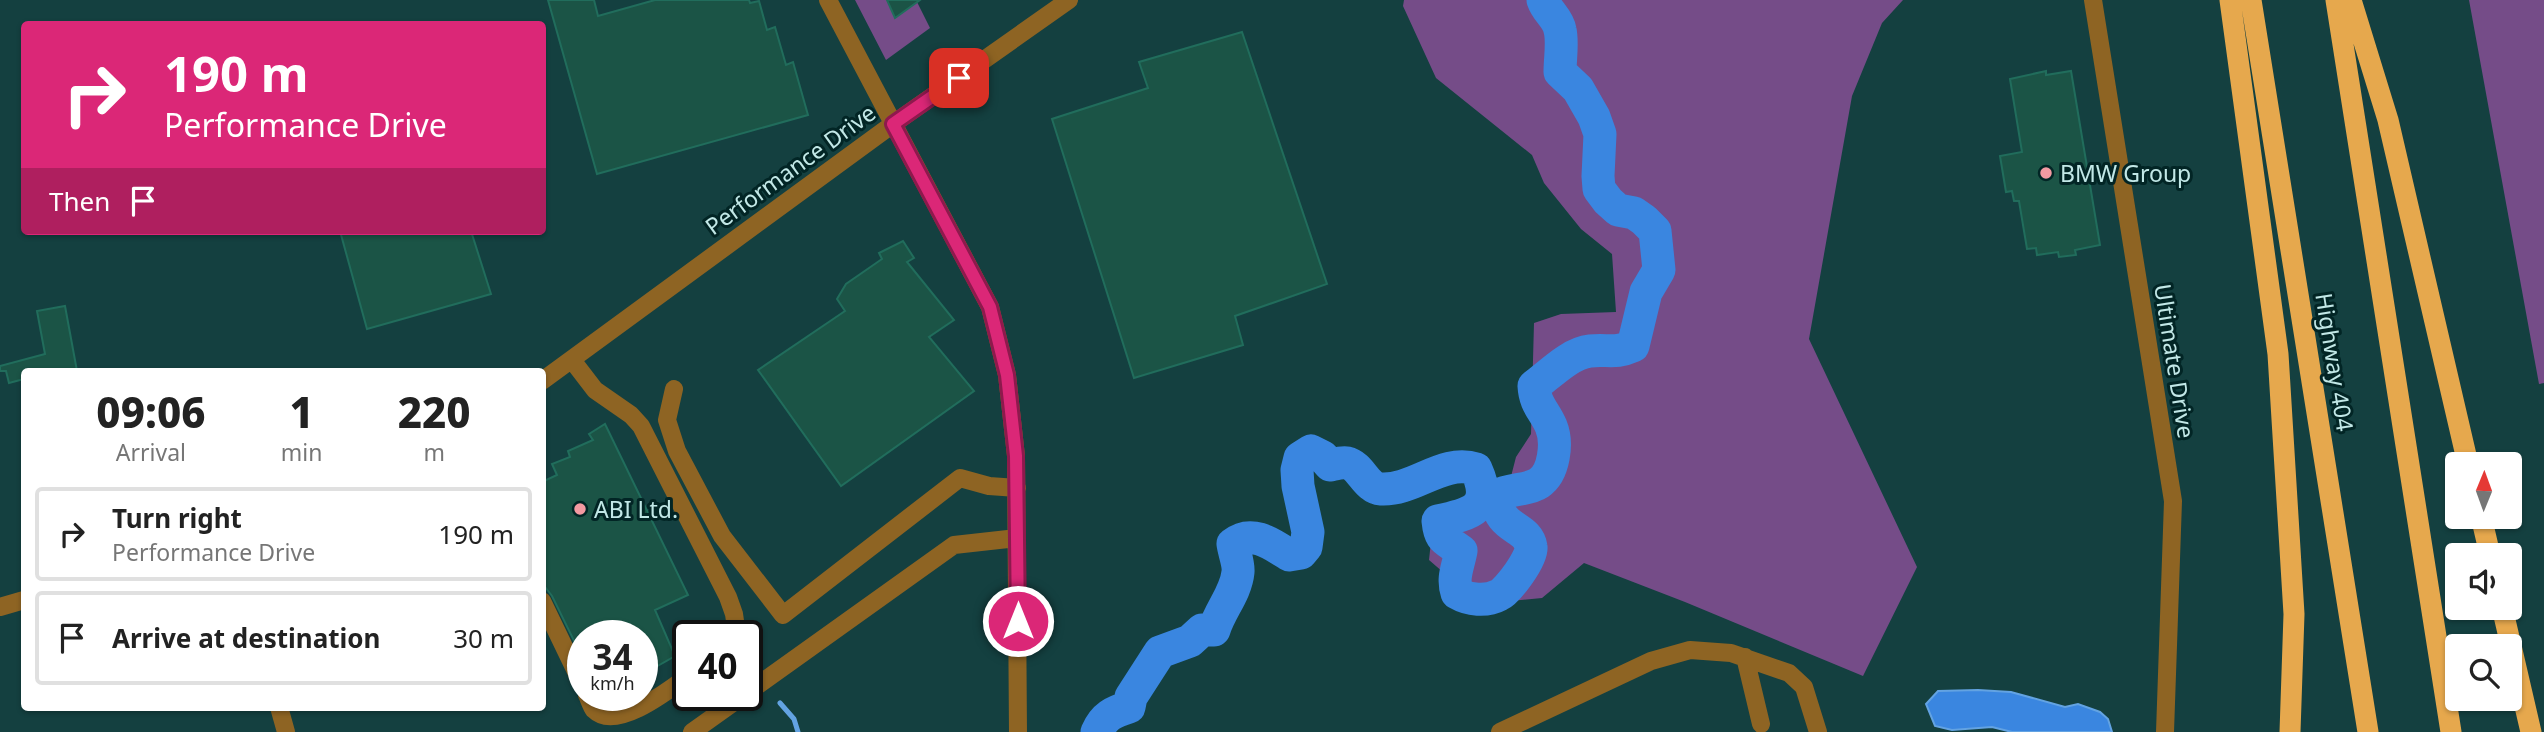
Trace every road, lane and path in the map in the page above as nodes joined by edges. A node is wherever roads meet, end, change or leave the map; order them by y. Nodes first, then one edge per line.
1 (828, 0) edge
2 (1069, 0) edge
3 (2094, 0) edge
4 (2230, 0) edge
5 (2251, 0) edge
6 (2336, 0) edge
7 (2351, 0) edge
8 (893, 124) junction
9 (572, 360) junction
10 (546, 379) edge
11 (674, 389) dead end
12 (2465, 452) edge
13 (1017, 488) junction
14 (1017, 538) junction
15 (21, 601) edge
16 (0, 607) edge
17 (546, 609) edge
18 (735, 620) edge
19 (2505, 620) edge
20 (567, 653) edge
21 (1745, 657) junction
22 (763, 682) edge
23 (280, 711) edge
24 (595, 711) edge
25 (638, 711) edge
26 (722, 711) edge
27 (1761, 724) dead end
28 (1509, 730) edge
29 (286, 732) edge
30 (692, 732) edge
31 (1018, 732) edge
32 (1818, 732) edge
33 (2165, 732) edge
34 (2290, 732) edge
35 (2368, 732) edge
36 (2451, 732) edge
37 (2531, 732) edge

1 - 8 street
2 - 8 street, Performance Drive
3 - 33 street, Ultimate Drive
4 - 34 highway
5 - 35 highway, Highway 404
6 - 36 highway
7 - 12 highway
8 - 9 street, Performance Drive
8 - 13 street
9 - 10 street, Performance Drive
9 - 18 street
11 - 13 street
13 - 14 street
14 - 22 street
14 - 31 street
15 - 16 street
17 - 20 street
19 - 37 highway
21 - 27 street
21 - 28 street
21 - 32 street
23 - 29 street
24 - 25 street
26 - 30 street

